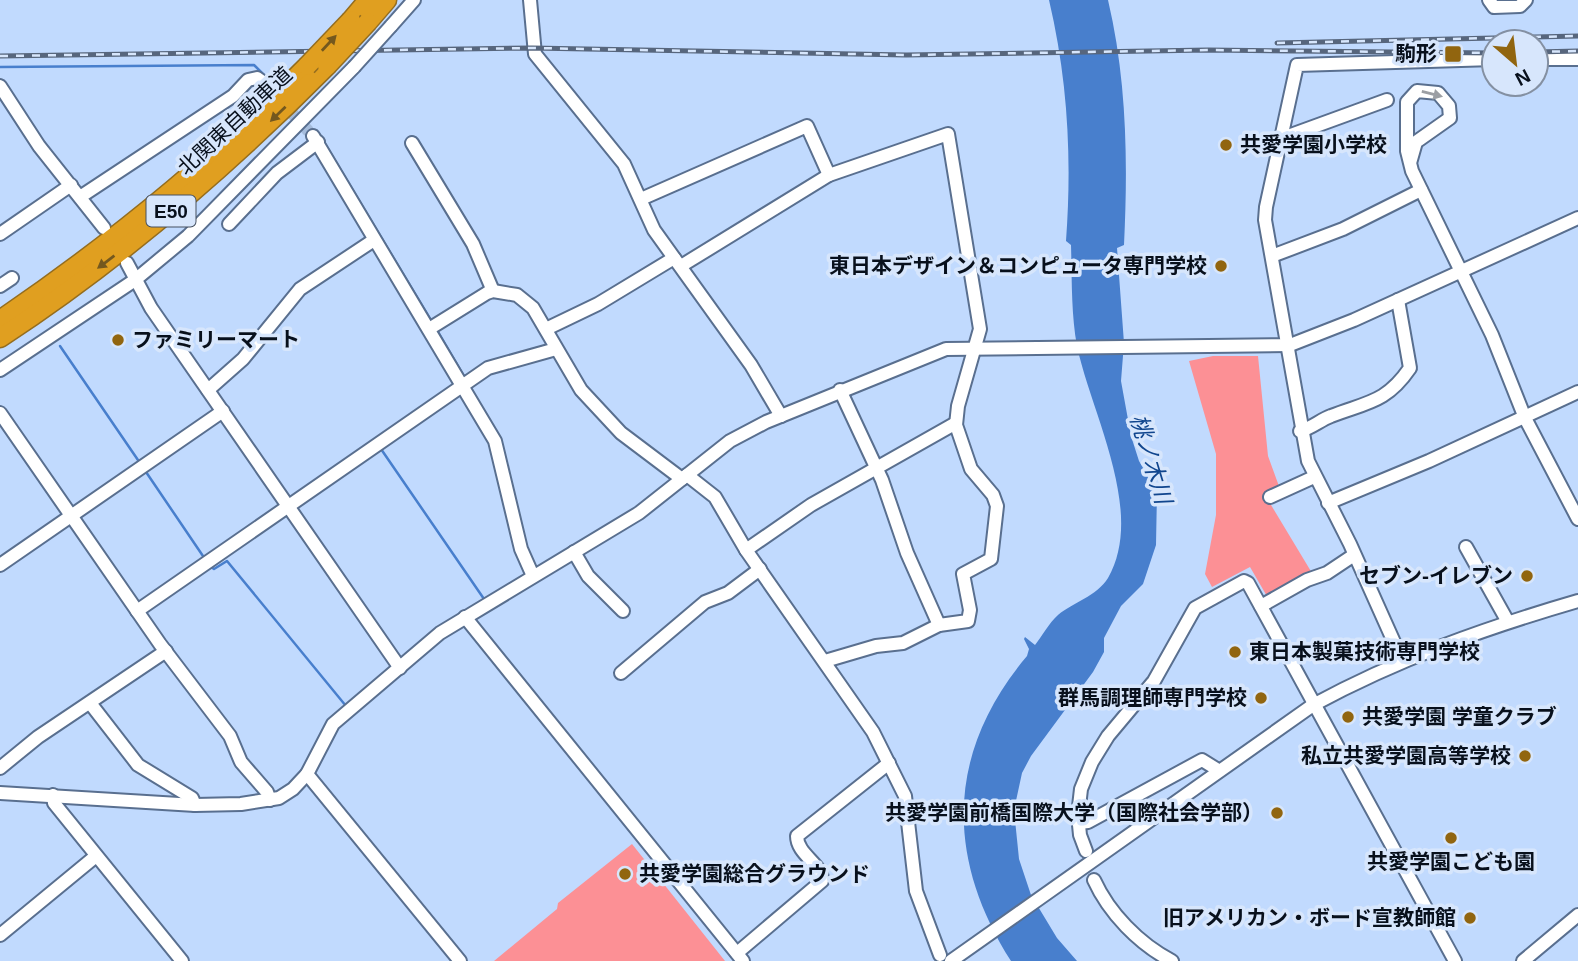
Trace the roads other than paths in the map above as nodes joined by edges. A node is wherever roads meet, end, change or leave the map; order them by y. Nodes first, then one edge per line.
1 (368, 0) edge
2 (387, 0) edge
3 (414, 0) edge
4 (530, 0) edge
5 (1489, 0) edge
6 (1526, 0) edge
7 (359, 21) junction
8 (1480, 59) edge
9 (1550, 59) edge
10 (1578, 59) edge
11 (264, 83) dead end
12 (0, 86) edge
13 (1387, 100) dead end
14 (1280, 139) junction
15 (412, 143) dead end
16 (1410, 163) junction
17 (829, 175) junction
18 (71, 185) junction
19 (1421, 190) junction
20 (80, 197) junction
21 (641, 199) junction
22 (1578, 218) edge
23 (229, 224) dead end
24 (104, 228) dead end
25 (0, 234) edge
26 (374, 240) junction
27 (1272, 256) junction
28 (677, 262) junction
29 (127, 263) dead end
30 (1461, 271) junction
31 (12, 278) dead end
32 (135, 280) junction
33 (0, 286) edge
34 (494, 291) junction
35 (1398, 300) junction
36 (0, 320) edge
37 (429, 329) junction
38 (546, 330) junction
39 (0, 338) edge
40 (1290, 345) junction
41 (977, 346) junction
42 (556, 348) junction
43 (0, 370) edge
44 (462, 386) junction
45 (208, 390) junction
46 (840, 390) junction
47 (1578, 392) edge
48 (223, 411) junction
49 (0, 413) edge
50 (781, 416) junction
51 (1525, 418) junction
52 (956, 423) junction
53 (1300, 431) junction
54 (876, 466) junction
55 (684, 477) junction
56 (1314, 477) junction
57 (1270, 497) dead end
58 (1328, 503) junction
59 (289, 508) junction
60 (71, 515) junction
61 (1578, 519) edge
62 (1466, 547) dead end
63 (746, 550) junction
64 (574, 552) junction
65 (1354, 555) junction
66 (0, 565) edge
67 (760, 569) junction
68 (533, 576) junction
69 (1578, 601) edge
70 (1261, 606) junction
71 (137, 611) junction
72 (622, 611) dead end
73 (465, 617) junction
74 (1508, 622) junction
75 (939, 625) junction
76 (166, 651) junction
77 (1402, 660) junction
78 (825, 661) junction
79 (400, 668) junction
80 (621, 673) dead end
81 (90, 704) junction
82 (1313, 705) junction
83 (889, 763) junction
84 (0, 768) edge
85 (1218, 770) junction
86 (307, 774) junction
87 (0, 793) edge
88 (53, 795) junction
89 (270, 800) junction
90 (195, 805) junction
91 (1079, 823) junction
92 (1086, 851) dead end
93 (96, 856) junction
94 (1094, 880) dead end
95 (1578, 915) edge
96 (0, 935) edge
97 (740, 957) edge
98 (951, 957) edge
99 (182, 961) edge
100 (460, 961) edge
101 (1172, 961) edge
102 (1455, 961) edge
103 (1523, 961) edge

1 - 7 highway, 北関東自動車道 / E50
2 - 7 highway, 北関東自動車道 / E50
3 - 32 street, bridge
4 - 21 street
5 - 6 street
36 -> 7 highway, 北関東自動車道 / E50, bridge
7 -> 39 highway, 北関東自動車道 / E50, bridge
8 - 14 street
9 - 10 street
11 - 20 street
12 - 18 street
13 - 14 street
14 - 27 street
15 - 34 street
16 -> 16 street
16 - 19 street
17 - 21 street
17 - 28 street
17 - 41 street
18 - 20 street
18 - 25 street
19 - 27 street
19 - 30 street
20 - 24 street
21 - 28 street
22 - 30 street
23 - 26 street
26 - 37 street
26 - 45 street
27 - 40 street
28 - 38 street
28 - 50 street
29 - 32 street
30 - 35 street
30 - 51 street
31 - 33 street
32 - 43 street
32 - 45 street
34 - 37 street
34 - 38 street
35 - 40 street
35 - 53 street
37 - 44 street
38 - 42 street
40 - 41 street
40 - 53 street
41 - 46 street
41 - 52 street
42 - 44 street
42 - 55 street
44 - 59 street
44 - 68 street
45 - 48 street
46 - 50 street
46 - 54 street
47 - 51 street
48 - 59 street
48 - 60 street
49 - 60 street
50 - 55 street
51 - 58 street
51 - 61 street
52 - 54 street
52 - 75 street
53 - 56 street
54 - 63 street
54 - 75 street
55 - 63 street
55 - 64 street
56 - 57 street
56 - 58 street
58 - 65 street
59 - 71 street
59 - 79 street
60 - 66 street
60 - 71 street
62 - 74 street
63 - 67 street
64 - 68 street
64 - 72 street
65 - 70 street
65 - 77 street
67 - 78 street
67 - 80 street
68 - 73 street
69 - 74 street
70 - 82 street
70 - 91 street
71 - 76 street
73 - 79 street
73 - 97 street
74 - 77 street
75 - 78 street
76 - 81 street
76 - 89 street
77 - 82 street
78 - 83 street
79 - 86 street
81 - 84 street
81 - 90 street
82 - 85 street
82 - 102 street
83 - 97 street
83 - 98 street
85 - 91 street
85 - 98 street
86 - 89 street
86 - 100 street
87 - 88 street
88 - 90 street
88 - 93 street
89 - 90 street
91 - 92 street
93 - 96 street
93 - 99 street
94 - 101 street
95 - 103 street

